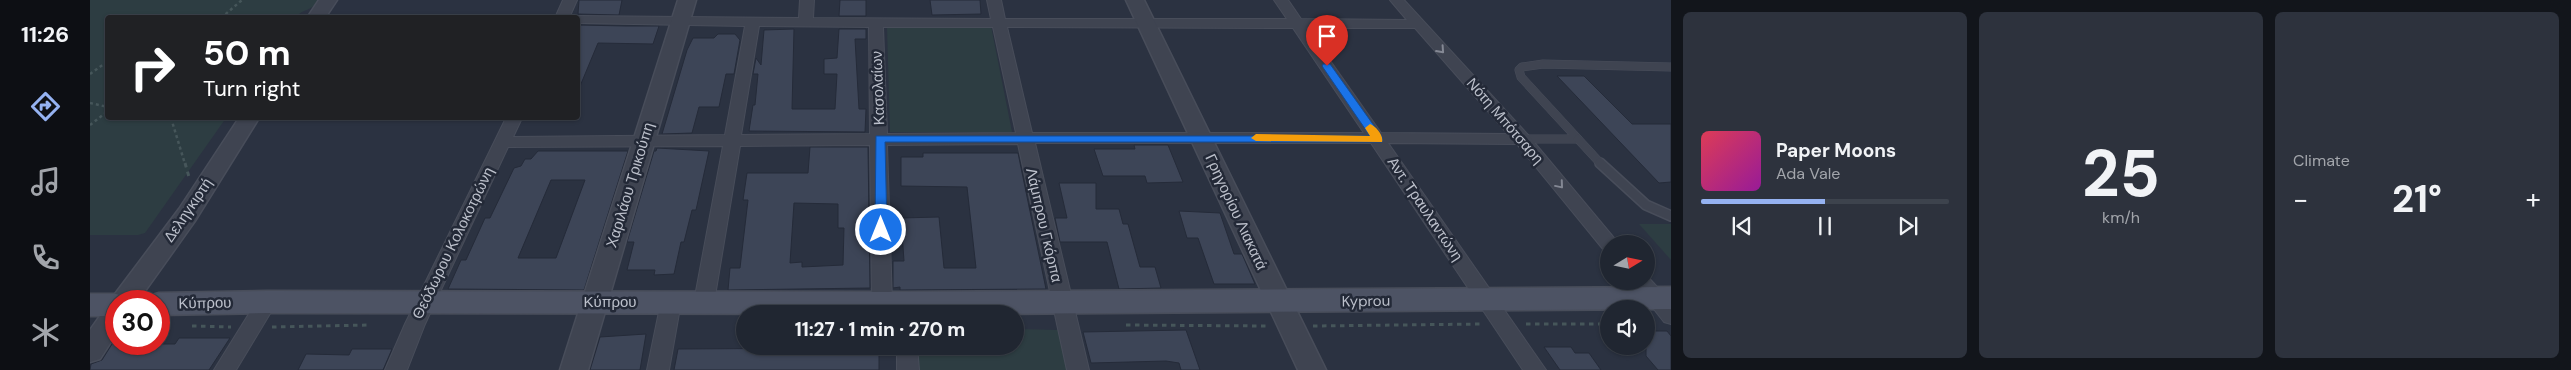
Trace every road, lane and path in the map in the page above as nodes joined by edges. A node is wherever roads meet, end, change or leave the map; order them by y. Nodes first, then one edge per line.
1 (242, 0) edge
2 (328, 0) edge
3 (570, 0) edge
4 (807, 0) edge
5 (994, 0) edge
6 (1134, 0) edge
7 (1281, 0) edge
8 (1397, 0) edge
9 (684, 10) edge
10 (224, 15) edge
11 (318, 15) edge
12 (563, 15) edge
13 (580, 19) edge
14 (753, 22) junction
15 (806, 22) junction
16 (876, 22) junction
17 (998, 22) junction
18 (1144, 22) junction
19 (1296, 23) junction
20 (1418, 24) junction
21 (105, 63) edge
22 (1671, 67) edge
23 (90, 74) edge
24 (90, 103) edge
25 (105, 106) edge
26 (105, 113) edge
27 (172, 120) edge
28 (249, 120) edge
29 (513, 120) edge
30 (90, 125) edge
31 (1201, 137) junction
32 (880, 139) junction
33 (1024, 139) junction
34 (1378, 139) junction
35 (1522, 139) junction
36 (1578, 139) junction
37 (644, 140) junction
38 (733, 140) junction
39 (502, 142) junction
40 (196, 199) junction
41 (1671, 216) edge
42 (1602, 235) edge
43 (132, 290) edge
44 (1660, 298) edge
45 (1485, 299) junction
46 (267, 302) junction
47 (426, 302) junction
48 (594, 302) junction
49 (671, 302) junction
50 (704, 302) junction
51 (1062, 302) junction
52 (1279, 302) junction
53 (170, 304) edge
54 (90, 305) edge
55 (105, 305) edge
56 (820, 305) edge
57 (897, 305) edge
58 (963, 305) edge
59 (105, 330) edge
60 (90, 352) edge
61 (907, 355) edge
62 (225, 370) edge
63 (396, 370) edge
64 (574, 370) edge
65 (658, 370) edge
66 (908, 370) edge
67 (1078, 370) edge
68 (1312, 370) edge
69 (1535, 370) edge

1 - 10 path
2 - 11 street
3 - 12 street
4 - 15 street
5 - 17 street, Λάμπρου Γκόρπα
6 - 18 street, Γρηγορίου Λιακατά
7 - 19 street, Αντ. Τραυλαντώνη
8 - 20 street, Νότη Μπότσαρη
9 - 13 street
9 - 14 street
9 - 37 street, Χαριλάου Τρικούπη
14 - 15 street
14 - 38 street
15 - 16 street
16 - 17 street
16 - 32 street, Κασολαίων
17 - 18 street
17 - 33 street, Λάμπρου Γκόρπα
18 - 19 street
18 - 31 street, Γρηγορίου Λιακατά
19 - 20 street
19 - 34 street, Αντ. Τραυλαντώνη
20 -> 35 street, Νότη Μπότσαρη
21 - 23 path
22 - 36 lane
24 - 25 path
26 - 30 path
27 - 40 path
28 - 40 street, Δεληγκιρτή
29 - 39 street, Θεόδωρου Κολοκοτρώνη
31 - 33 street
31 - 34 street
31 - 52 street, Γρηγορίου Λιακατά
32 - 33 street
32 - 38 street
32 - 57 street, Κασολαίων
33 - 51 street, Λάμπρου Γκόρπα
34 - 35 street
34 - 45 street, Αντ. Τραυλαντώνη
35 - 36 lane
35 -> 42 street, Νότη Μπότσαρη
36 - 41 lane
37 - 38 street
37 - 39 street
37 - 48 street, Χαριλάου Τρικούπη
38 - 50 street
39 - 47 street, Θεόδωρου Κολοκοτρώνη
40 - 43 street, Δεληγκιρτή
44 - 45 main road, Kyprou
45 - 52 main road, Kyprou
45 - 69 street, Αντ. Τραυλαντώνη
46 - 47 main road, Κύπρου
46 - 53 main road, Κύπρου
46 - 62 street
47 - 48 main road, Κύπρου
47 - 63 street, Θεόδωρου Κολοκοτρώνη
48 - 49 main road, Κύπρου
48 - 64 street, Χαριλάου Τρικούπη
49 - 50 main road, Κύπρου
49 - 65 street
50 - 56 main road, Κύπρου
51 - 52 main road, Kyprou
51 - 58 main road, Κύπρου
51 - 67 street, Λάμπρου Γκόρπα
52 - 68 street, Γρηγορίου Λιακατά
54 - 55 main road
59 - 60 street
61 - 66 street

